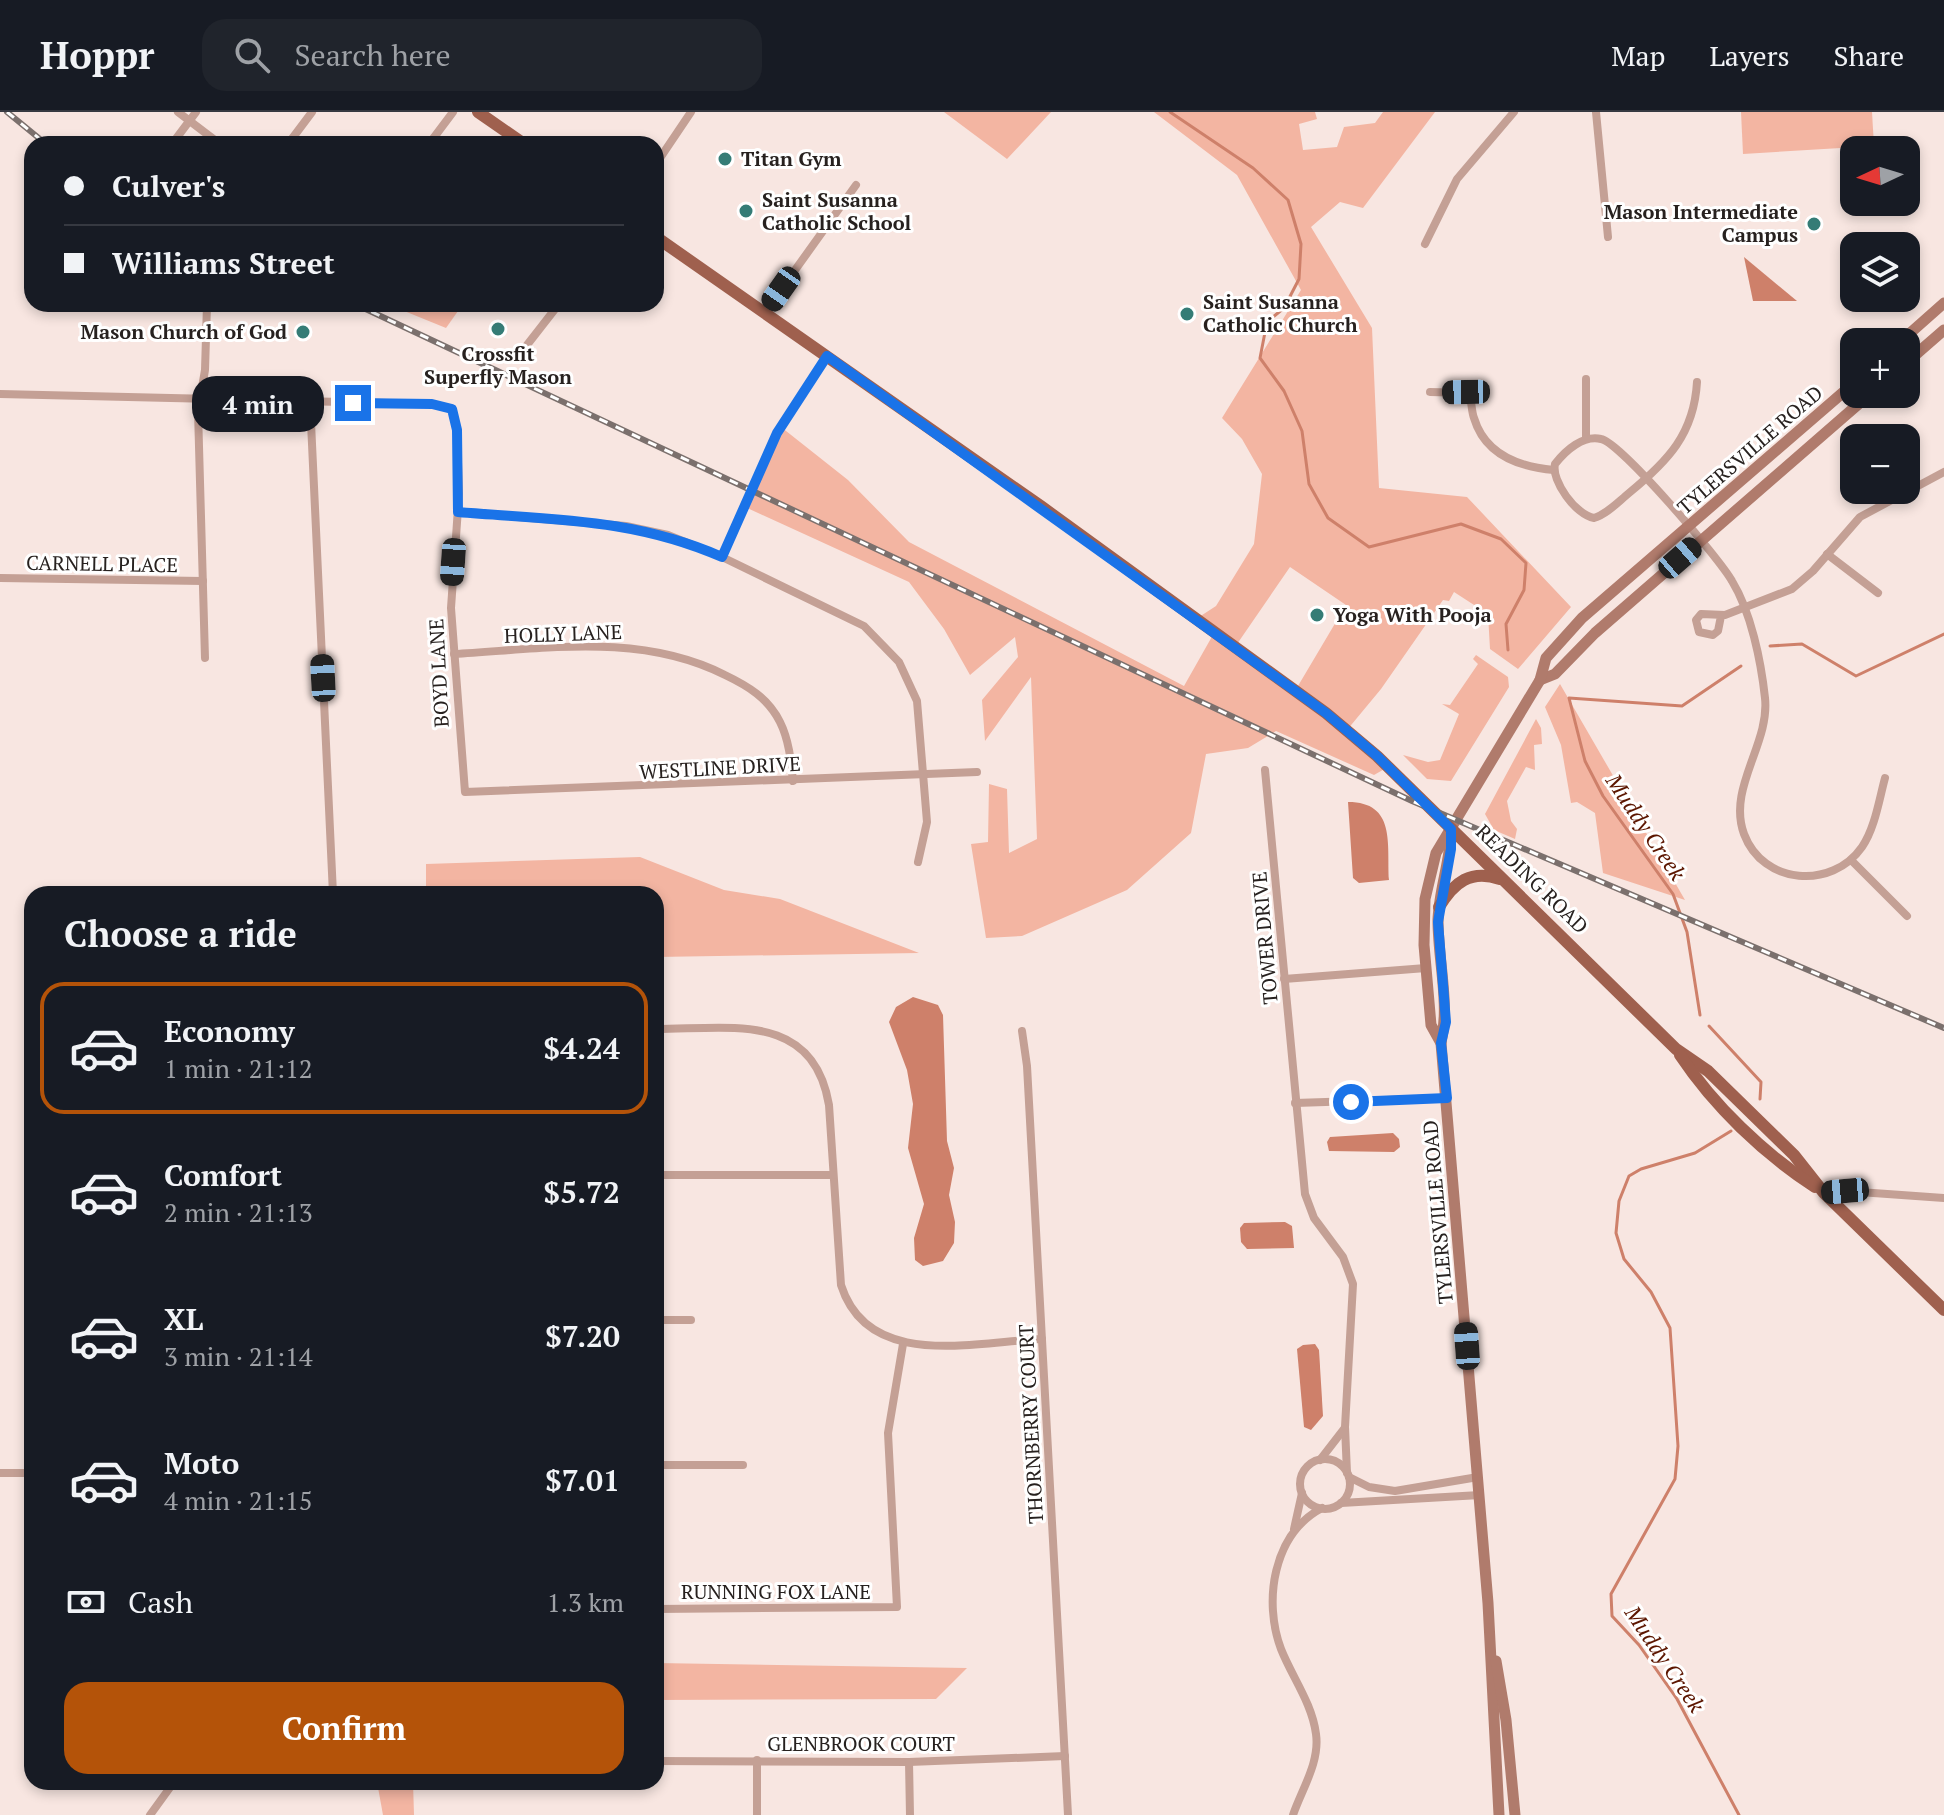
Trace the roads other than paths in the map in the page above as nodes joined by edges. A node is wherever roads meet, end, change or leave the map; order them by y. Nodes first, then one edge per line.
1 (178, 112) edge
2 (196, 112) edge
3 (312, 112) edge
4 (453, 112) edge
5 (479, 112) edge
6 (691, 112) edge
7 (1514, 112) edge
8 (1596, 112) edge
9 (189, 121) junction
10 (178, 136) edge
11 (209, 136) edge
12 (294, 136) edge
13 (435, 136) edge
14 (509, 136) edge
15 (664, 152) edge
16 (856, 185) dead end
17 (1608, 237) dead end
18 (664, 243) edge
19 (1425, 244) dead end
20 (1944, 303) edge
21 (206, 312) edge
22 (553, 312) edge
23 (765, 312) junction
24 (1916, 328) edge
25 (1944, 330) edge
26 (527, 345) dead end
27 (1920, 351) edge
28 (827, 356) junction
29 (1586, 379) dead end
30 (1697, 382) dead end
31 (1430, 392) dead end
32 (0, 394) edge
33 (1840, 395) edge
34 (201, 398) junction
35 (310, 401) junction
36 (1854, 408) edge
37 (1586, 439) junction
38 (1554, 470) junction
39 (1944, 472) edge
40 (1646, 479) junction
41 (458, 512) junction
42 (1688, 528) junction
43 (1699, 541) junction
44 (1827, 554) junction
45 (722, 557) junction
46 (0, 578) edge
47 (203, 581) junction
48 (1878, 593) dead end
49 (1743, 608) junction
50 (1721, 616) dead end
51 (454, 654) junction
52 (205, 658) dead end
53 (1540, 680) junction
54 (1265, 770) dead end
55 (977, 772) dead end
56 (925, 775) junction
57 (1885, 778) dead end
58 (793, 781) junction
59 (465, 792) joint
60 (1451, 829) junction
61 (1851, 860) junction
62 (918, 862) dead end
63 (1504, 880) junction
64 (333, 886) edge
65 (1439, 907) junction
66 (1907, 916) dead end
67 (1426, 968) junction
68 (1284, 979) junction
69 (664, 1029) edge
70 (1022, 1031) dead end
71 (1441, 1043) junction
72 (1447, 1098) junction
73 (1295, 1103) junction
74 (664, 1175) edge
75 (833, 1175) junction
76 (1824, 1193) junction
77 (1944, 1198) edge
78 (1944, 1310) edge
79 (664, 1320) edge
80 (691, 1320) dead end
81 (1042, 1339) junction
82 (903, 1344) junction
83 (1345, 1427) junction
84 (1320, 1460) junction
85 (664, 1465) edge
86 (743, 1465) dead end
87 (0, 1473) edge
88 (24, 1473) edge
89 (1348, 1475) junction
90 (1478, 1477) junction
91 (1302, 1493) junction
92 (1480, 1495) junction
93 (1340, 1503) junction
94 (1322, 1508) junction
95 (1294, 1530) junction
96 (664, 1609) edge
97 (1489, 1617) junction
98 (1065, 1756) junction
99 (757, 1760) junction
100 (664, 1761) edge
101 (909, 1762) junction
102 (168, 1790) edge
103 (150, 1815) edge
104 (757, 1815) edge
105 (910, 1815) edge
106 (1068, 1815) edge
107 (1293, 1815) edge
108 (1499, 1815) edge
109 (1515, 1815) edge

1 - 9 street
2 - 9 street
3 - 12 street
4 - 13 street
5 - 14 main road
6 - 15 street
7 - 19 street
8 - 17 street
9 - 10 street
9 - 11 street
16 - 23 street
18 - 23 main road, READING ROAD
20 - 24 main road
21 - 34 street
22 - 26 street
23 - 28 main road, READING ROAD
25 - 27 main road
28 - 45 street
28 - 60 main road, READING ROAD
29 - 37 street
30 - 40 street
31 - 38 street
32 - 34 street
33 - 42 main road, TYLERSVILLE ROAD
34 - 35 street
34 - 47 street
35 - 41 street, BOYD LANE
35 - 64 street
36 - 43 main road, TYLERSVILLE ROAD
37 - 38 street
37 - 40 street
38 - 40 street
39 - 44 street
40 - 42 street
41 - 45 street
41 - 51 street, BOYD LANE
42 - 43 street
42 - 53 main road, TYLERSVILLE ROAD
43 - 49 street
43 - 53 main road, TYLERSVILLE ROAD
44 - 48 street
44 - 49 street
45 - 56 street
46 - 47 street, CARNELL PLACE
47 - 52 street
49 - 50 street
49 - 61 street
51 - 58 street, HOLLY LANE
51 - 59 street, BOYD LANE
53 - 60 main road, TYLERSVILLE ROAD
54 - 68 street, TOWER DRIVE
55 - 56 street, WESTLINE DRIVE
56 - 58 street, WESTLINE DRIVE
56 - 62 street
57 - 61 street
58 - 59 street, WESTLINE DRIVE
60 - 63 main road, READING ROAD
60 - 65 main road, TYLERSVILLE ROAD
60 - 67 main road, TYLERSVILLE ROAD
61 - 66 street
63 - 65 main road
63 - 76 main road, READING ROAD
65 - 71 main road, TYLERSVILLE ROAD
67 - 68 street
67 - 71 main road, TYLERSVILLE ROAD
68 - 73 street, TOWER DRIVE
69 - 75 street
70 - 81 street, THORNBERRY COURT
71 - 72 main road, TYLERSVILLE ROAD
72 - 73 street
72 - 90 main road, TYLERSVILLE ROAD
73 - 83 street, TOWER DRIVE
74 - 75 street
75 - 82 street
76 - 77 street
76 - 78 main road, READING ROAD
79 - 80 street
81 - 82 street
81 - 98 street, THORNBERRY COURT
82 - 96 street, RUNNING FOX LANE
83 - 84 street
83 - 89 street, TOWER DRIVE
84 - 89 street
84 - 91 street
85 - 86 street
87 - 88 street
89 - 90 street
89 - 93 street
90 - 92 main road, TYLERSVILLE ROAD
91 - 94 street
91 - 95 street
92 - 93 street
92 - 97 main road, TYLERSVILLE ROAD
93 - 94 street
94 - 95 street
95 - 107 street
97 - 108 main road, TYLERSVILLE ROAD
97 - 109 main road, TYLERSVILLE ROAD
98 - 101 street, GLENBROOK COURT
98 - 106 street, THORNBERRY COURT
99 - 100 street, GLENBROOK COURT
99 - 101 street, GLENBROOK COURT
99 - 104 street
101 - 105 street
102 - 103 street

